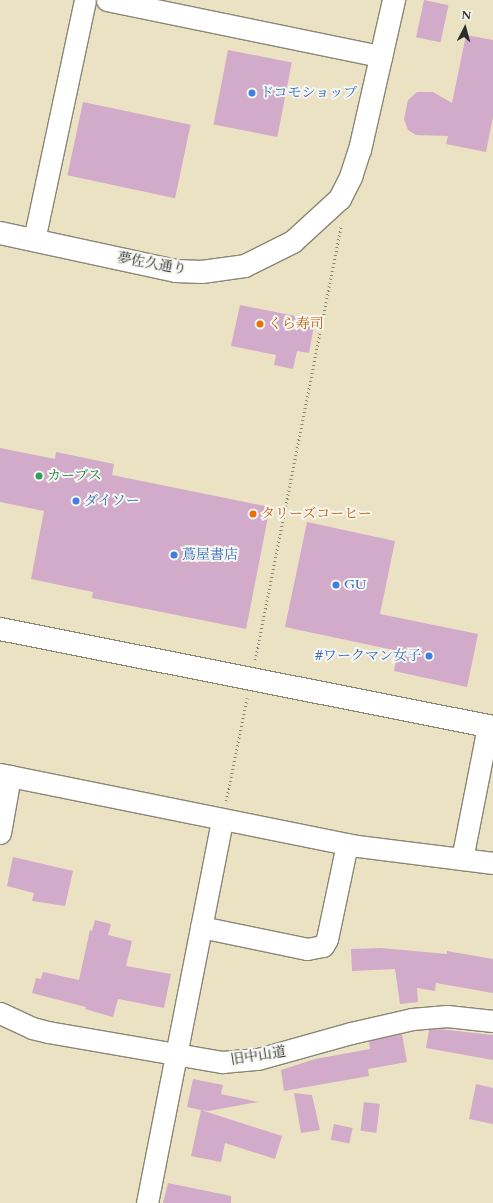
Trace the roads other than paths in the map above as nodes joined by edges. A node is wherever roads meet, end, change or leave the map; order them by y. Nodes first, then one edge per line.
1 (85, 0) edge
2 (108, 0) edge
3 (394, 0) edge
4 (381, 56) junction
5 (0, 233) edge
6 (34, 240) junction
7 (0, 629) edge
8 (490, 727) edge
9 (5, 775) edge
10 (222, 819) junction
11 (0, 833) edge
12 (347, 844) junction
13 (462, 858) junction
14 (493, 863) edge
15 (201, 928) junction
16 (0, 1013) edge
17 (493, 1021) edge
18 (176, 1055) junction
19 (147, 1203) edge

1 - 6 street
2 - 4 street
3 - 4 street, 夢佐久通り
4 - 6 street, 夢佐久通り
5 - 6 street, 夢佐久通り
7 - 8 street
8 - 13 street
9 - 10 street
9 - 11 street
10 - 12 street
10 - 15 street
12 - 13 street
12 - 15 street
13 - 14 street
15 - 18 street
16 - 18 street, 旧中山道
17 - 18 street, 旧中山道
18 - 19 street

